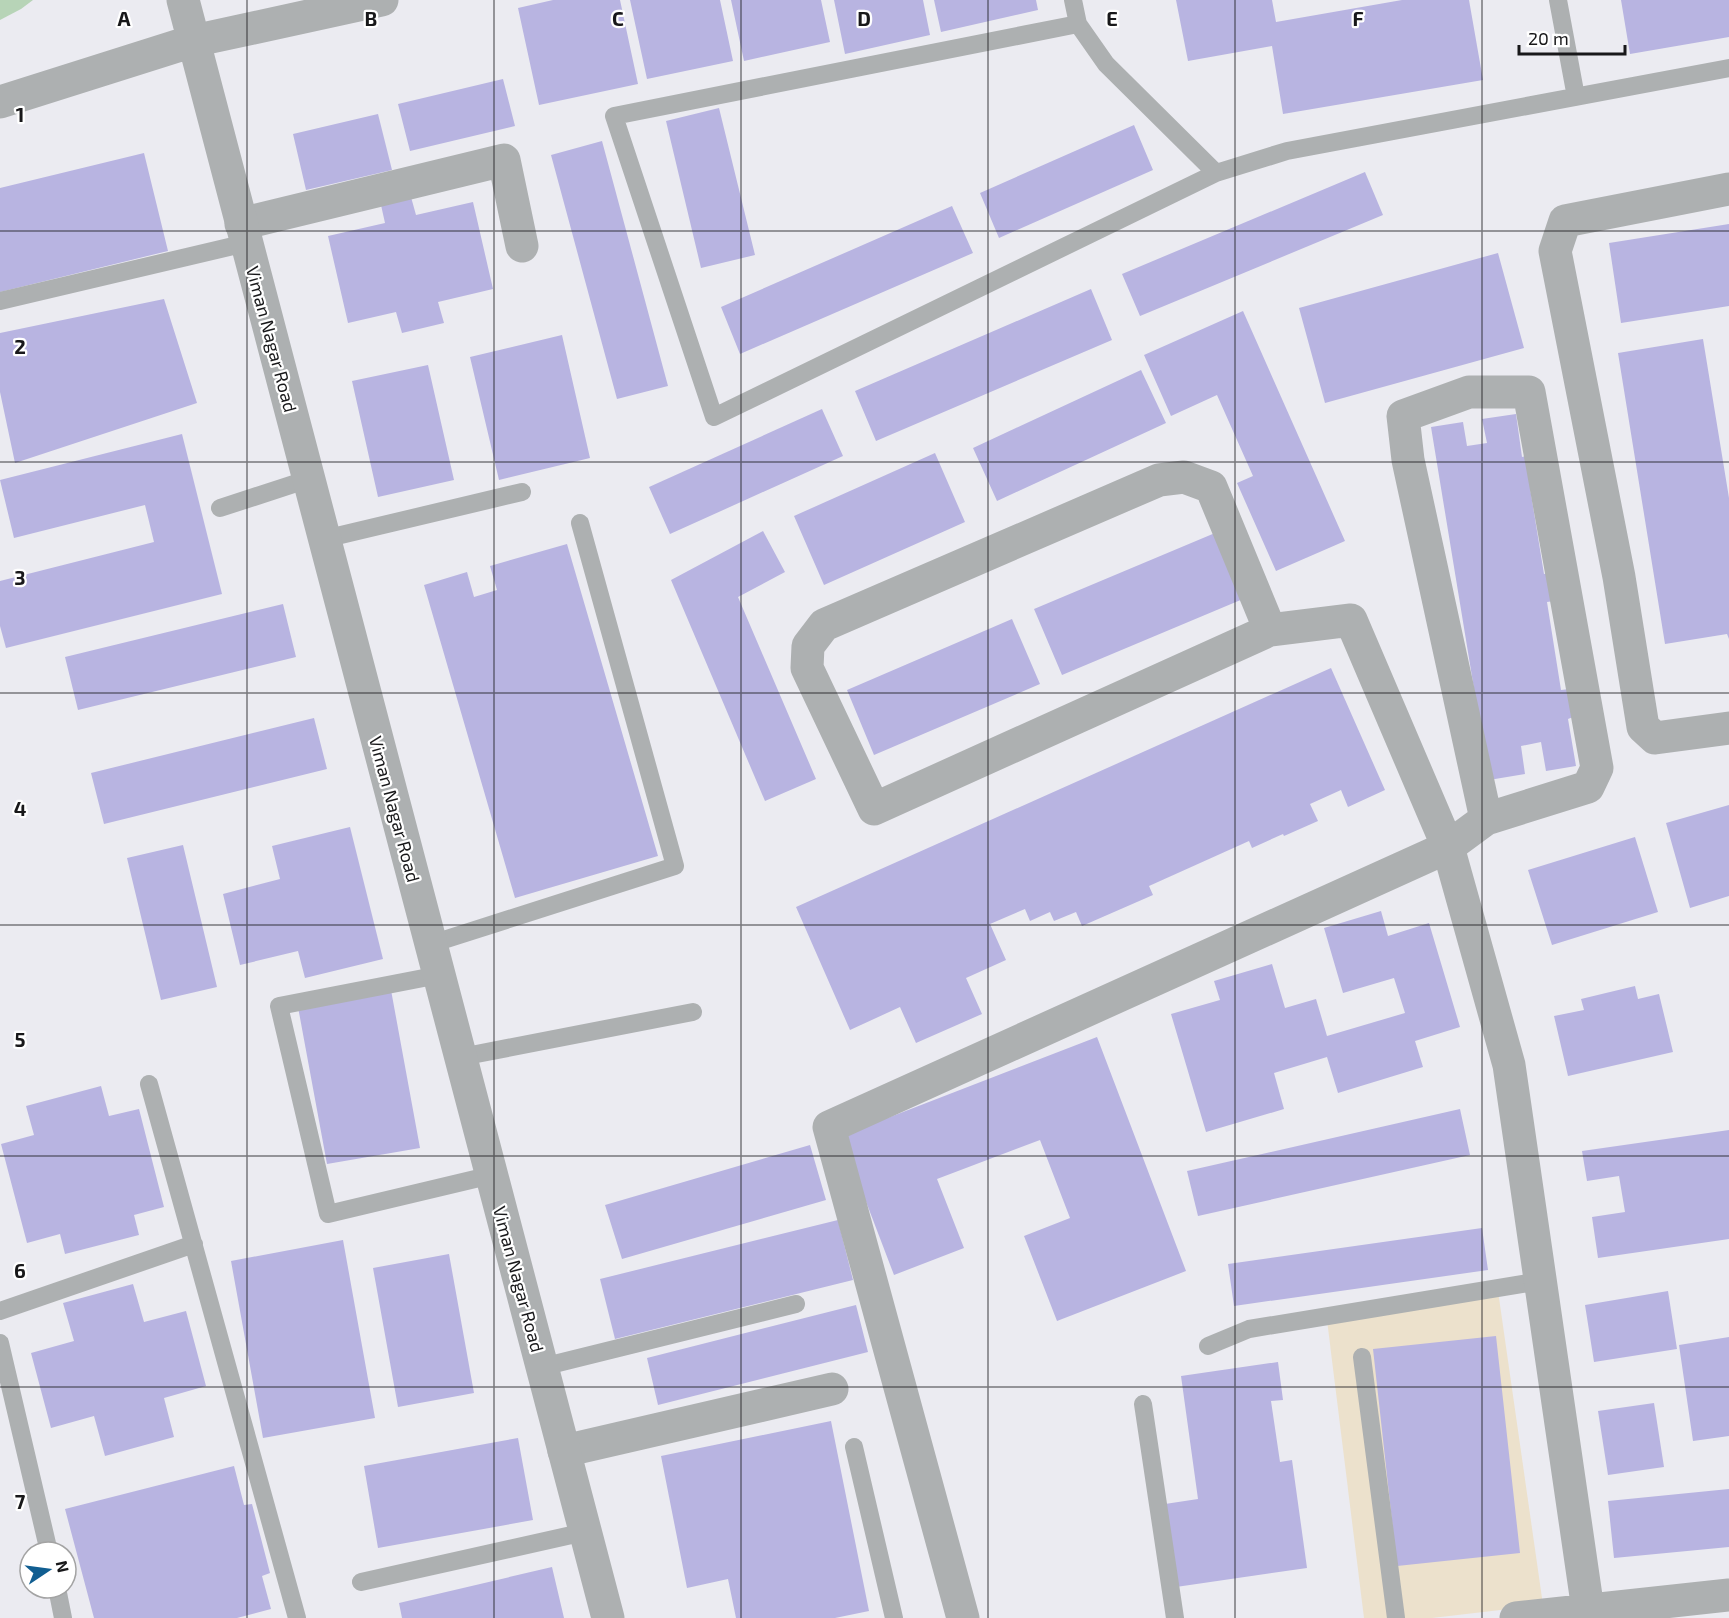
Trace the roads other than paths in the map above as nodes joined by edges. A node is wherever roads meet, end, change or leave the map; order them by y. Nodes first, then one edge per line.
1 (183, 0) edge
2 (382, 0) edge
3 (1073, 0) edge
4 (1558, 0) edge
5 (1078, 24) junction
6 (193, 41) junction
7 (1729, 68) edge
8 (1576, 97) junction
9 (0, 102) edge
10 (1216, 173) junction
11 (1729, 189) edge
12 (244, 233) junction
13 (522, 246) dead end
14 (0, 301) edge
15 (309, 479) junction
16 (522, 492) dead end
17 (220, 508) dead end
18 (580, 523) dead end
19 (324, 539) junction
20 (1270, 630) junction
21 (1729, 728) edge
22 (1486, 819) junction
23 (1448, 847) junction
24 (431, 944) junction
25 (439, 975) junction
26 (693, 1012) dead end
27 (461, 1057) junction
28 (149, 1084) dead end
29 (492, 1175) junction
30 (194, 1244) junction
31 (1541, 1281) junction
32 (796, 1304) dead end
33 (0, 1311) edge
34 (0, 1343) edge
35 (1208, 1346) dead end
36 (1362, 1357) dead end
37 (542, 1367) junction
38 (832, 1389) dead end
39 (1143, 1404) dead end
40 (854, 1447) dead end
41 (564, 1451) junction
42 (585, 1532) junction
43 (46, 1540) edge
44 (361, 1582) dead end
45 (1729, 1595) edge
46 (59, 1600) edge
47 (1694, 1609) edge
48 (1588, 1610) junction
49 (63, 1618) edge
50 (297, 1618) edge
51 (608, 1618) edge
52 (894, 1618) edge
53 (963, 1618) edge
54 (1175, 1618) edge
55 (1396, 1618) edge
56 (1516, 1618) edge

1 - 6 street, Viman Nagar Road
2 - 6 street
3 - 5 lane
4 - 8 lane
5 - 10 lane
5 - 10 lane
6 - 9 street
6 - 12 street, Viman Nagar Road
7 - 8 lane
8 - 10 lane
11 - 21 street
12 - 13 street
12 - 14 lane
12 - 15 street, Viman Nagar Road
15 - 17 lane
15 - 19 street, Viman Nagar Road
16 - 19 lane
18 - 24 lane
19 - 24 street, Viman Nagar Road
20 - 20 street
20 - 23 street
22 - 22 street
22 - 23 street
23 - 31 street
23 - 53 street
24 - 25 street, Viman Nagar Road
25 - 27 street, Viman Nagar Road
25 - 29 lane
26 - 27 lane
27 - 29 street, Viman Nagar Road
28 - 30 lane
29 - 37 street, Viman Nagar Road
30 - 33 lane
30 - 50 lane
31 - 35 lane
31 - 48 street
32 - 37 lane
34 - 43 lane
36 - 55 lane
37 - 41 street, Viman Nagar Road
38 - 41 street
39 - 54 lane
40 - 52 lane
41 - 42 street, Viman Nagar Road
42 - 44 lane
42 - 51 street, Viman Nagar Road
45 - 47 street
46 - 49 lane
47 - 48 street
48 - 56 street

